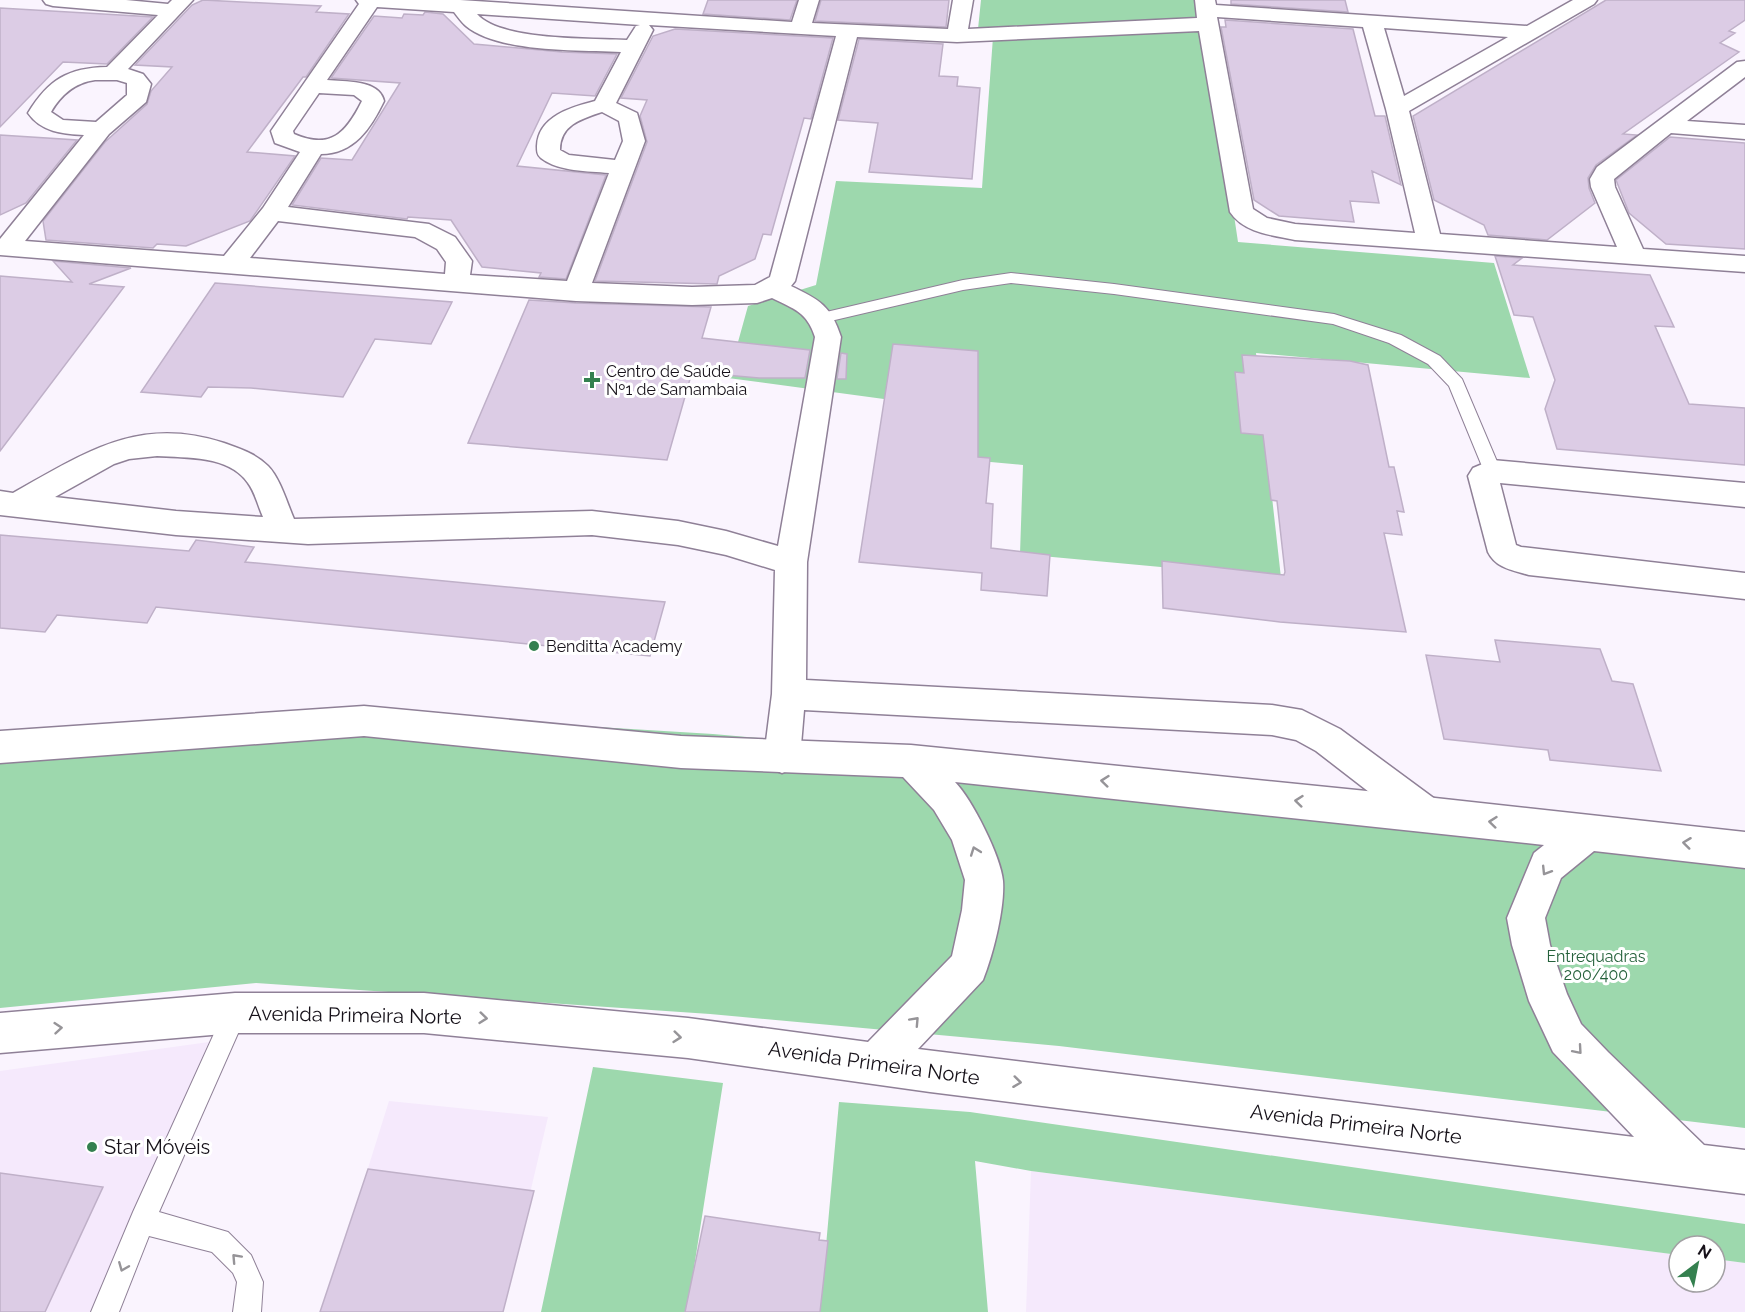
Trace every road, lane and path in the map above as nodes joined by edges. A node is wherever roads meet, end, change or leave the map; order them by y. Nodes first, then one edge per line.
1 (53, 0) edge
2 (366, 0) edge
3 (372, 0) edge
4 (675, 0) edge
5 (809, 0) edge
6 (963, 0) edge
7 (1587, 0) edge
8 (178, 5) edge
9 (533, 5) edge
10 (460, 6) junction
11 (1206, 11) edge
12 (648, 19) junction
13 (1372, 21) junction
14 (719, 24) junction
15 (801, 27) junction
16 (848, 30) junction
17 (1530, 32) junction
18 (957, 36) junction
19 (636, 47) junction
20 (1745, 67) edge
21 (113, 73) junction
22 (313, 86) junction
23 (604, 105) junction
24 (1397, 109) junction
25 (1665, 126) junction
26 (101, 129) junction
27 (1745, 132) edge
28 (314, 148) junction
29 (623, 168) junction
30 (272, 213) junction
31 (1429, 240) junction
32 (3, 247) edge
33 (1633, 255) junction
34 (1745, 264) edge
35 (231, 265) junction
36 (457, 284) junction
37 (773, 288) junction
38 (576, 292) junction
39 (822, 318) junction
40 (1492, 471) junction
41 (1745, 495) edge
42 (9, 504) edge
43 (285, 531) junction
44 (791, 562) junction
45 (1745, 586) edge
46 (789, 693) junction
47 (0, 747) edge
48 (782, 757) junction
49 (911, 761) junction
50 (1426, 814) junction
51 (1589, 832) junction
52 (1745, 850) edge
53 (235, 1013) junction
54 (0, 1033) edge
55 (874, 1064) junction
56 (1694, 1166) junction
57 (1745, 1172) edge
58 (142, 1221) junction
59 (105, 1312) edge
60 (247, 1312) edge

1 - 8 street
2 - 3 street
3 - 10 street
3 - 22 street
4 - 14 street
5 - 15 street
6 - 18 street
7 - 17 street
8 - 21 street
9 - 10 street
9 - 12 street
10 - 19 street
11 - 13 street
11 - 18 street
11 - 31 street
12 - 14 street
12 - 19 street
13 - 17 street
13 - 24 street
14 - 15 street
15 - 16 street
16 - 18 street
16 - 37 street
17 - 24 street
19 - 23 street
20 - 25 street
21 - 26 street
21 - 26 street
22 - 28 street
22 - 28 street
23 - 29 street
23 - 29 street
24 - 31 street
25 - 27 street
25 - 33 street
26 - 32 street
28 - 30 street
29 - 38 street
30 - 35 street
30 - 36 street
31 - 33 street
32 - 35 street
33 - 34 street
35 - 36 street
36 - 38 street
37 - 38 street
37 - 39 street
39 - 40 lane
39 - 44 street
40 - 41 street
40 - 45 street
42 - 43 street
42 - 43 street
43 - 44 street
44 - 46 street
46 - 48 street
46 - 50 street
47 - 48 street
48 - 49 street
50 -> 49 street
55 -> 49 street
51 -> 50 street
52 -> 51 street
51 -> 56 street
54 -> 53 street, Avenida Primeira Norte
53 -> 55 street, Avenida Primeira Norte
53 - 58 lane
55 -> 56 street, Avenida Primeira Norte
56 - 57 street, Avenida Primeira Norte
58 -> 59 lane
60 -> 58 lane

